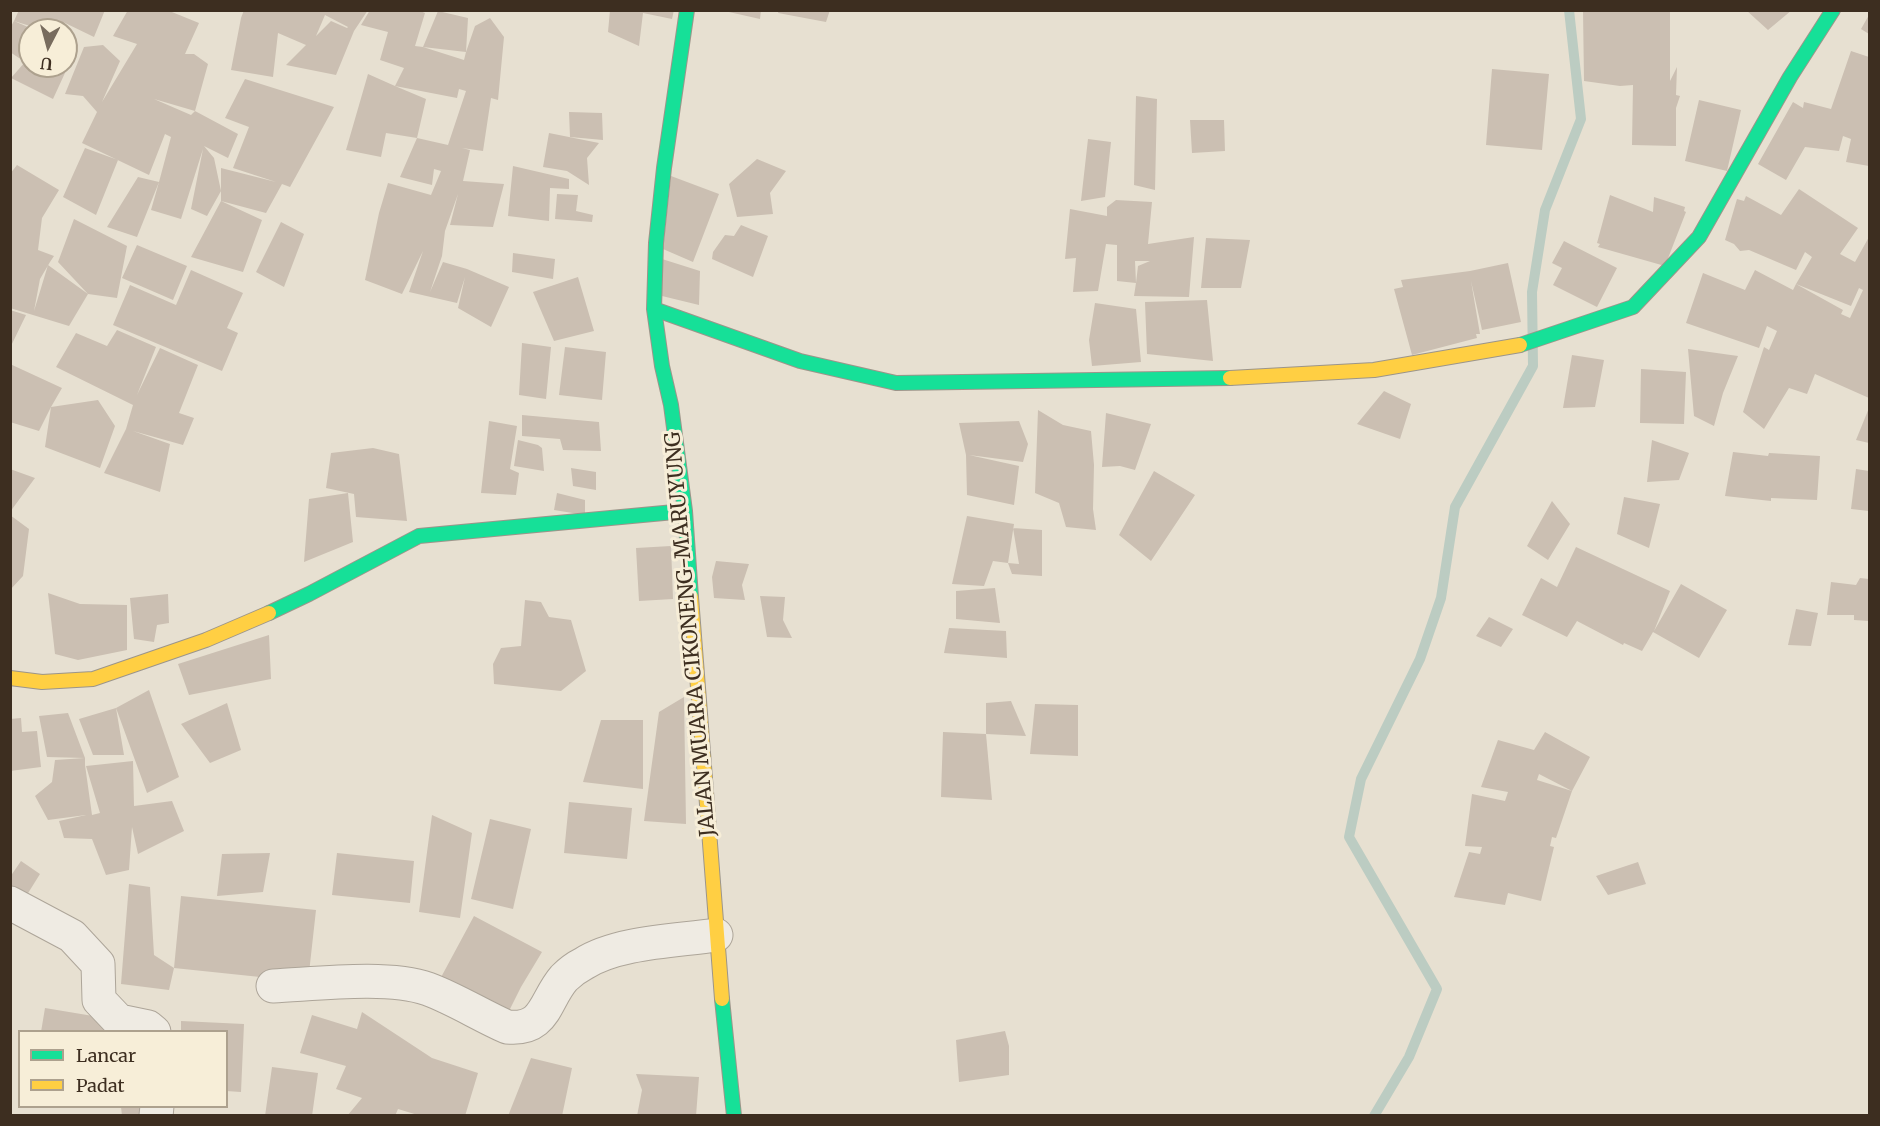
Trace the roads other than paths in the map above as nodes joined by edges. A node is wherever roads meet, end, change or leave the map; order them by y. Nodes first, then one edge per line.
1 (687, 10) edge
2 (1833, 10) edge
3 (654, 309) junction
4 (685, 511) junction
5 (10, 678) edge
6 (10, 903) edge
7 (716, 935) junction
8 (273, 986) dead end
9 (152, 1030) edge
10 (734, 1116) edge

1 - 3 street, JALAN MUARA CIKONENG-MARUYUNG
2 - 3 street
3 - 4 street, JALAN MUARA CIKONENG-MARUYUNG
4 - 5 street
4 - 7 street, JALAN MUARA CIKONENG-MARUYUNG
6 - 9 street
7 - 8 street
7 - 10 street, JALAN MUARA CIKONENG-MARUYUNG

